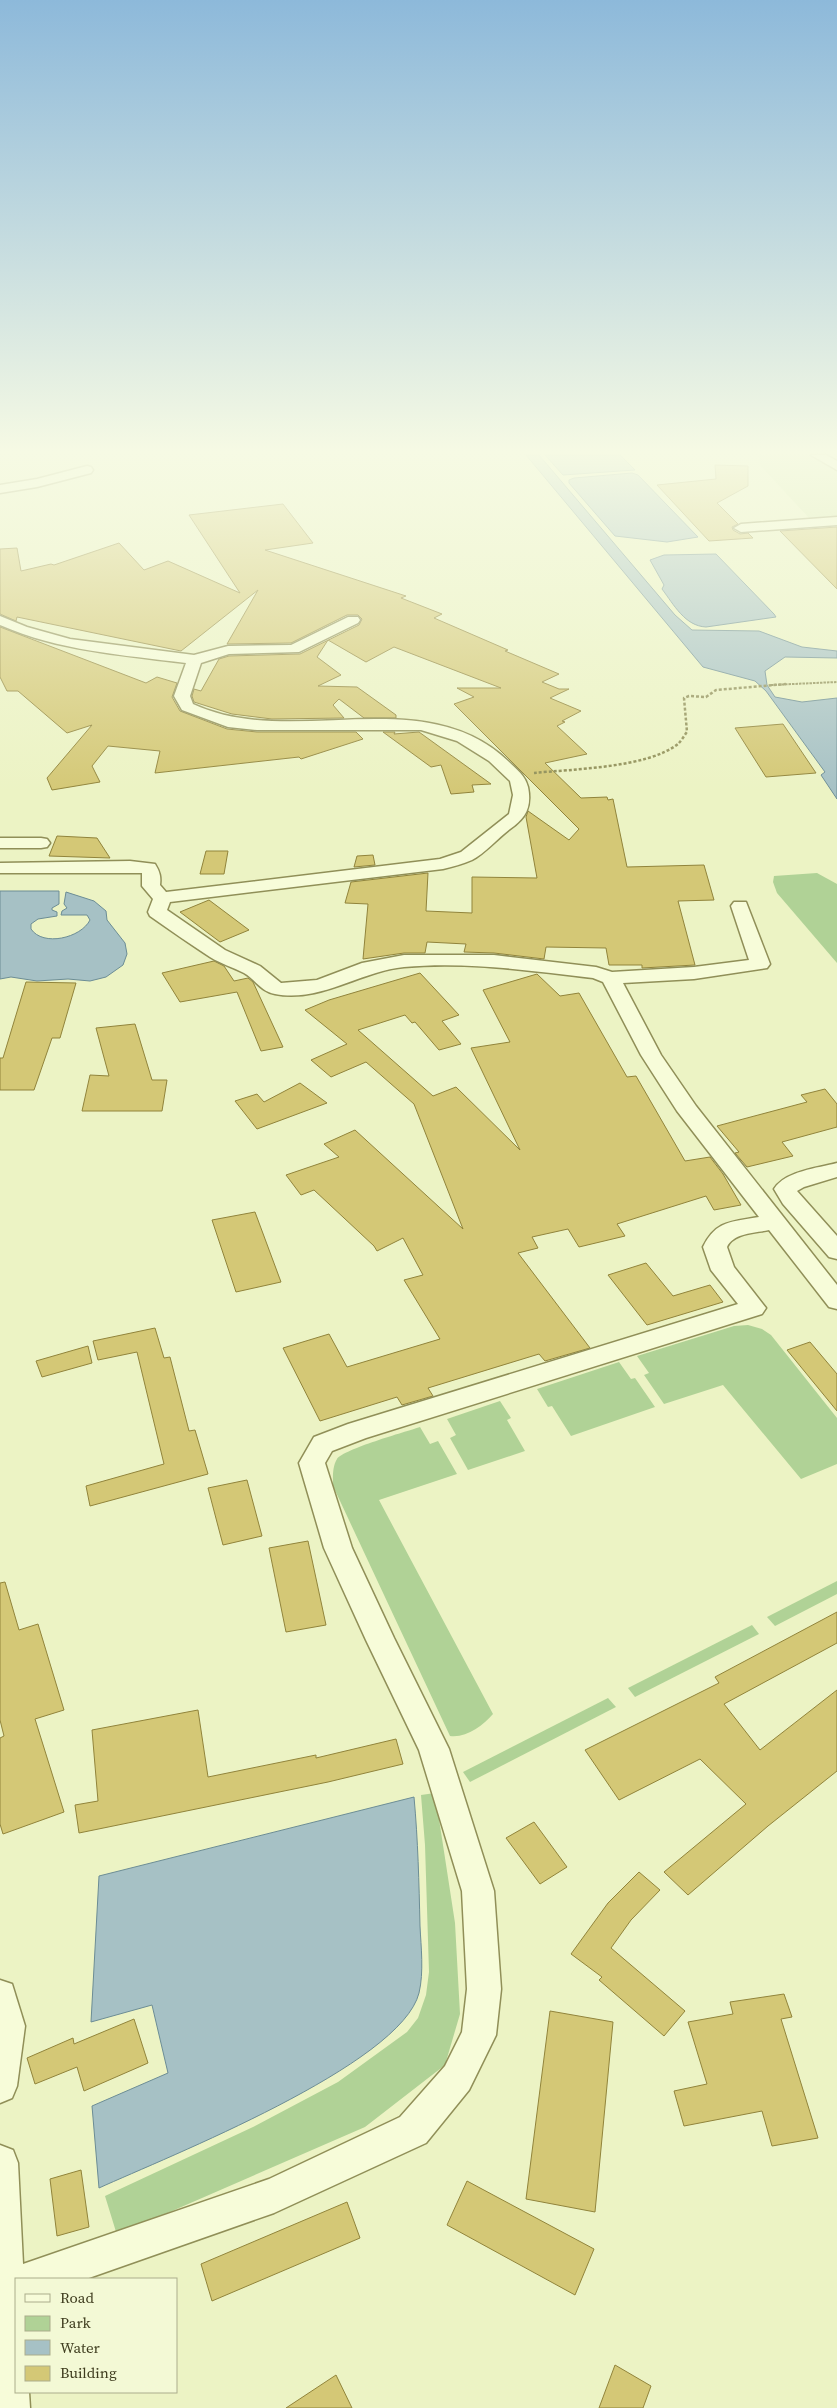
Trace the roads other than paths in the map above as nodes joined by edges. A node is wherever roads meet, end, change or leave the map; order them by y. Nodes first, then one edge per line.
1 (0, 620) edge
2 (353, 620) dead end
3 (195, 660) junction
4 (0, 843) edge
5 (41, 843) dead end
6 (0, 868) edge
7 (162, 898) junction
8 (740, 906) dead end
9 (611, 978) junction
10 (837, 1170) edge
11 (774, 1221) junction
12 (837, 1251) edge
13 (805, 1260) junction
14 (837, 1302) edge
15 (0, 1996) edge
16 (0, 2086) edge
17 (0, 2162) edge
18 (17, 2278) edge
19 (35, 2278) edge
20 (15, 2330) edge
21 (10, 2408) edge

1 - 3 street
2 - 3 street
3 - 7 street
4 - 5 street
6 - 7 street
7 - 9 street
8 - 9 street
9 - 11 street
10 - 12 street
11 - 13 street
11 - 19 street
12 - 13 street
13 - 14 street
15 - 16 street
17 - 18 street
20 - 21 street

